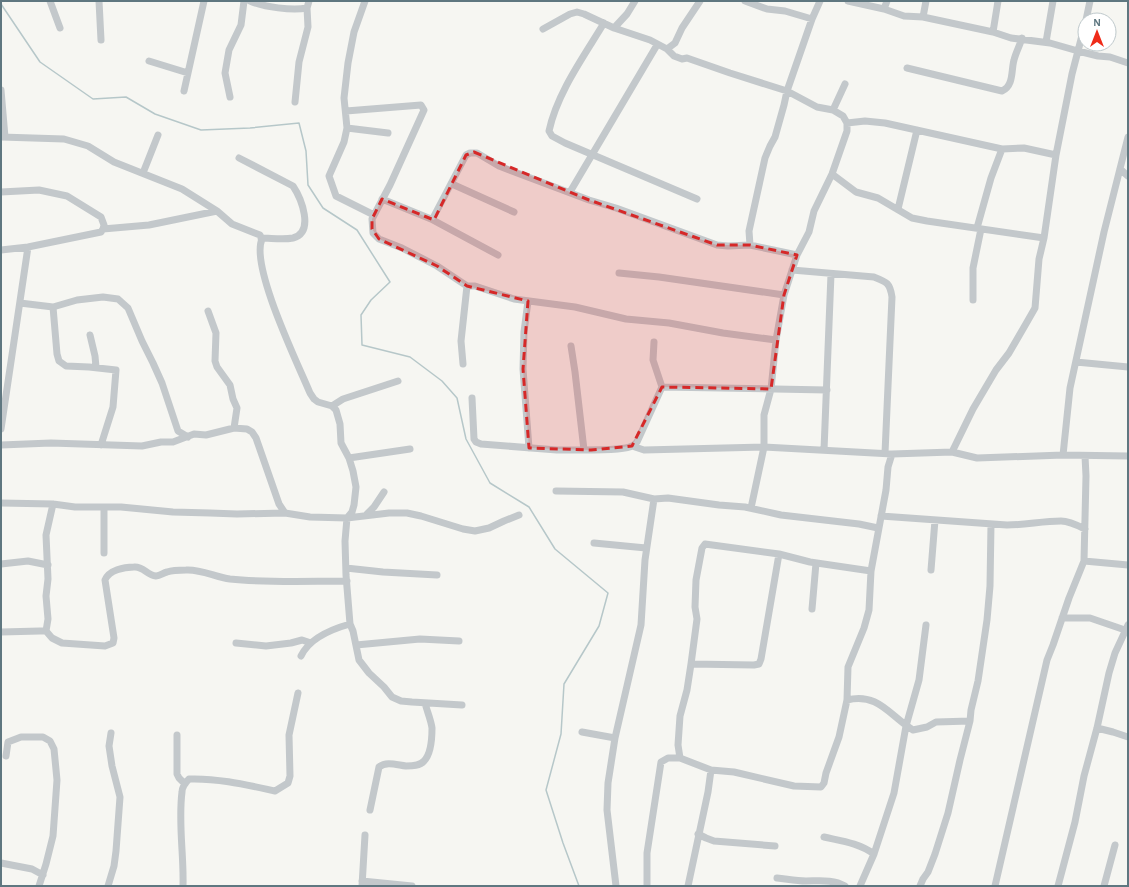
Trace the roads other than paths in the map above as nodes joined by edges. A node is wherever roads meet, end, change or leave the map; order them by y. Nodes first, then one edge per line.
1 (50, 1) edge
2 (99, 1) edge
3 (204, 1) edge
4 (244, 1) edge
5 (250, 1) edge
6 (365, 1) edge
7 (635, 1) edge
8 (700, 1) edge
9 (745, 1) edge
10 (820, 1) edge
11 (848, 1) edge
12 (887, 1) edge
13 (926, 1) edge
14 (998, 1) edge
15 (1053, 1) edge
16 (1090, 1) edge
17 (308, 5) edge
18 (884, 9) junction
19 (1088, 12) edge
20 (923, 17) junction
21 (812, 19) junction
22 (604, 23) junction
23 (60, 28) dead end
24 (614, 28) junction
25 (543, 29) dead end
26 (993, 32) junction
27 (1022, 38) junction
28 (100, 40) dead end
29 (1046, 42) junction
30 (657, 45) junction
31 (667, 49) junction
32 (1077, 51) edge
33 (1078, 52) edge
34 (1082, 52) edge
35 (150, 61) dead end
36 (1128, 63) edge
37 (907, 68) dead end
38 (188, 73) junction
39 (845, 84) dead end
40 (1, 90) edge
41 (184, 91) dead end
42 (787, 91) junction
43 (230, 97) dead end
44 (295, 102) dead end
45 (833, 110) junction
46 (346, 111) junction
47 (847, 123) junction
48 (347, 128) junction
49 (917, 130) junction
50 (388, 134) dead end
51 (158, 135) dead end
52 (3, 137) edge
53 (1128, 137) edge
54 (1002, 149) junction
55 (593, 154) junction
56 (1056, 155) junction
57 (239, 158) dead end
58 (1120, 169) junction
59 (143, 173) junction
60 (832, 174) junction
61 (1128, 176) edge
62 (452, 184) junction
63 (1, 192) edge
64 (570, 192) junction
65 (382, 199) junction
66 (697, 199) dead end
67 (898, 209) junction
68 (217, 211) junction
69 (514, 212) dead end
70 (374, 216) junction
71 (431, 219) junction
72 (979, 228) junction
73 (103, 229) junction
74 (261, 238) junction
75 (1044, 238) junction
76 (750, 245) junction
77 (28, 247) junction
78 (1, 250) edge
79 (498, 255) dead end
80 (797, 255) junction
81 (792, 270) junction
82 (619, 273) dead end
83 (831, 274) junction
84 (467, 286) junction
85 (784, 295) junction
86 (973, 300) dead end
87 (528, 301) junction
88 (20, 303) junction
89 (53, 307) junction
90 (208, 311) dead end
91 (90, 335) dead end
92 (776, 340) junction
93 (654, 342) dead end
94 (571, 346) dead end
95 (1076, 362) junction
96 (463, 364) dead end
97 (96, 367) junction
98 (1128, 367) edge
99 (398, 381) dead end
100 (662, 387) junction
101 (770, 389) junction
102 (827, 390) junction
103 (472, 398) dead end
104 (332, 406) junction
105 (234, 428) junction
106 (1, 429) edge
107 (188, 437) junction
108 (1, 445) edge
109 (101, 445) junction
110 (632, 446) junction
111 (764, 447) junction
112 (529, 448) junction
113 (410, 449) dead end
114 (584, 450) junction
115 (824, 450) junction
116 (952, 452) junction
117 (889, 453) junction
118 (1063, 455) junction
119 (1085, 456) junction
120 (1128, 456) edge
121 (349, 458) junction
122 (556, 491) dead end
123 (384, 492) dead end
124 (654, 499) junction
125 (1, 503) edge
126 (53, 504) junction
127 (104, 507) junction
128 (751, 508) junction
129 (285, 513) junction
130 (367, 514) junction
131 (519, 515) dead end
132 (881, 516) junction
133 (347, 518) junction
134 (935, 520) junction
135 (991, 524) junction
136 (878, 528) junction
137 (1085, 529) junction
138 (594, 543) dead end
139 (646, 548) junction
140 (104, 553) dead end
141 (779, 554) junction
142 (1084, 561) junction
143 (816, 562) junction
144 (1, 564) edge
145 (48, 565) junction
146 (1128, 565) edge
147 (346, 568) junction
148 (931, 570) dead end
149 (871, 571) junction
150 (437, 575) dead end
151 (346, 581) junction
152 (812, 609) dead end
153 (1065, 609) junction
154 (1062, 618) junction
155 (1077, 618) junction
156 (350, 624) junction
157 (926, 625) dead end
158 (1127, 629) edge
159 (46, 630) junction
160 (1, 632) edge
161 (459, 641) dead end
162 (236, 642) dead end
163 (311, 643) junction
164 (356, 645) junction
165 (301, 656) dead end
166 (691, 664) junction
167 (298, 693) dead end
168 (847, 700) junction
169 (425, 703) junction
170 (462, 705) dead end
171 (970, 722) junction
172 (906, 726) junction
173 (1098, 728) junction
174 (582, 732) dead end
175 (111, 733) dead end
176 (178, 735) dead end
177 (1128, 737) edge
178 (615, 738) junction
179 (6, 756) dead end
180 (680, 758) junction
181 (711, 770) junction
182 (185, 784) junction
183 (370, 810) dead end
184 (365, 834) dead end
185 (698, 834) junction
186 (824, 836) dead end
187 (1115, 845) dead end
188 (774, 846) dead end
189 (874, 854) junction
190 (1, 863) edge
191 (43, 875) junction
192 (777, 878) dead end
193 (362, 883) edge
194 (39, 886) edge
195 (108, 886) edge
196 (183, 886) edge
197 (412, 886) edge
198 (616, 886) edge
199 (647, 886) edge
200 (688, 886) edge
201 (845, 886) edge
202 (860, 886) edge
203 (920, 886) edge
204 (995, 886) edge
205 (1058, 886) edge
206 (1104, 886) edge

1 - 23 street
2 - 28 street
3 - 38 street
4 - 43 street
5 - 17 street
6 - 46 street
7 - 24 street
8 - 31 street
9 - 21 street
10 - 21 street
11 - 18 street
12 - 18 street
13 - 20 street
14 - 26 street
15 - 29 street
16 - 19 street
17 - 44 street
18 - 20 street
20 - 26 street
21 - 42 street
22 - 24 street
22 - 25 street
22 - 55 street
24 - 30 street
26 - 27 street
27 - 29 street
27 - 37 street
29 - 32 street
30 - 31 street
30 - 55 street
31 - 42 street
33 - 56 street
34 - 36 street
35 - 38 street
38 - 41 street
39 - 45 street
40 - 52 street
42 - 45 street
42 - 76 street
45 - 47 street
46 - 48 street
46 - 65 street
47 - 49 street
47 - 60 street
48 - 50 street
48 - 70 street
49 - 54 street
49 - 67 street
51 - 59 street
52 - 59 street
53 - 58 street
54 - 56 street
54 - 72 street
55 - 64 street
55 - 66 street
56 - 75 street
57 - 74 street
58 - 61 street
58 - 95 street
59 - 68 street
60 - 67 street
60 - 80 street
62 - 64 street
62 - 69 street
62 - 71 street
63 - 73 street
64 - 76 street
65 - 70 street
65 - 71 street
67 - 72 street
68 - 73 street
68 - 74 street
70 - 84 street
71 - 79 street
72 - 75 street
72 - 86 street
73 - 77 street
74 - 104 street
75 - 116 street
76 - 80 street
77 - 78 street
77 - 88 street
80 - 81 street
81 - 83 street
81 - 85 street
82 - 85 street
83 - 102 street
83 - 117 street
84 - 87 street
84 - 96 street
85 - 92 street
87 - 92 street
87 - 112 street
88 - 89 street
88 - 106 street
89 - 97 street
89 - 107 street
90 - 105 street
91 - 97 street
92 - 101 street
93 - 100 street
94 - 114 street
95 - 98 street
95 - 118 street
97 - 109 street
99 - 104 street
100 - 101 street
100 - 110 street
101 - 102 street
101 - 111 street
102 - 115 street
103 - 112 street
104 - 121 street
105 - 107 street
105 - 129 street
107 - 109 street
108 - 109 street
110 - 111 street
110 - 114 street
111 - 115 street
111 - 128 street
112 - 114 street
113 - 121 street
115 - 117 street
116 - 117 street
116 - 118 street
117 - 132 street
118 - 119 street
119 - 120 street
119 - 137 street
121 - 133 street
122 - 124 street
123 - 130 street
124 - 128 street
124 - 139 street
125 - 126 street
126 - 127 street
126 - 145 street
127 - 129 street
127 - 140 street
128 - 136 street
129 - 133 street
130 - 131 street
130 - 133 street
132 - 134 street
132 - 136 street
133 - 147 street
134 - 135 street
134 - 148 street
135 - 137 street
135 - 171 street
136 - 149 street
137 - 142 street
138 - 139 street
139 - 178 street
141 - 143 street
141 - 166 street
141 - 166 street
142 - 146 street
142 - 153 street
143 - 149 street
143 - 152 street
144 - 145 street
145 - 159 street
147 - 150 street
147 - 151 street
149 - 168 street
151 - 156 street
151 - 159 street
153 - 154 street
153 - 155 street
154 - 155 street
154 - 204 street
155 - 158 street
156 - 163 street
156 - 164 street
157 - 172 street
158 - 173 street
159 - 160 street
161 - 164 street
162 - 163 street
163 - 165 street
164 - 169 street
166 - 180 street
167 - 182 street
168 - 172 street
168 - 181 street
169 - 170 street
169 - 183 street
171 - 172 street
171 - 203 street
172 - 189 street
173 - 177 street
173 - 205 street
174 - 178 street
175 - 195 street
176 - 182 street
178 - 198 street
179 - 191 street
180 - 181 street
180 - 199 street
181 - 185 street
182 - 196 street
184 - 193 street
185 - 188 street
185 - 200 street
186 - 189 street
187 - 206 street
189 - 202 street
190 - 191 street
191 - 194 street
192 - 201 street
193 - 197 street

